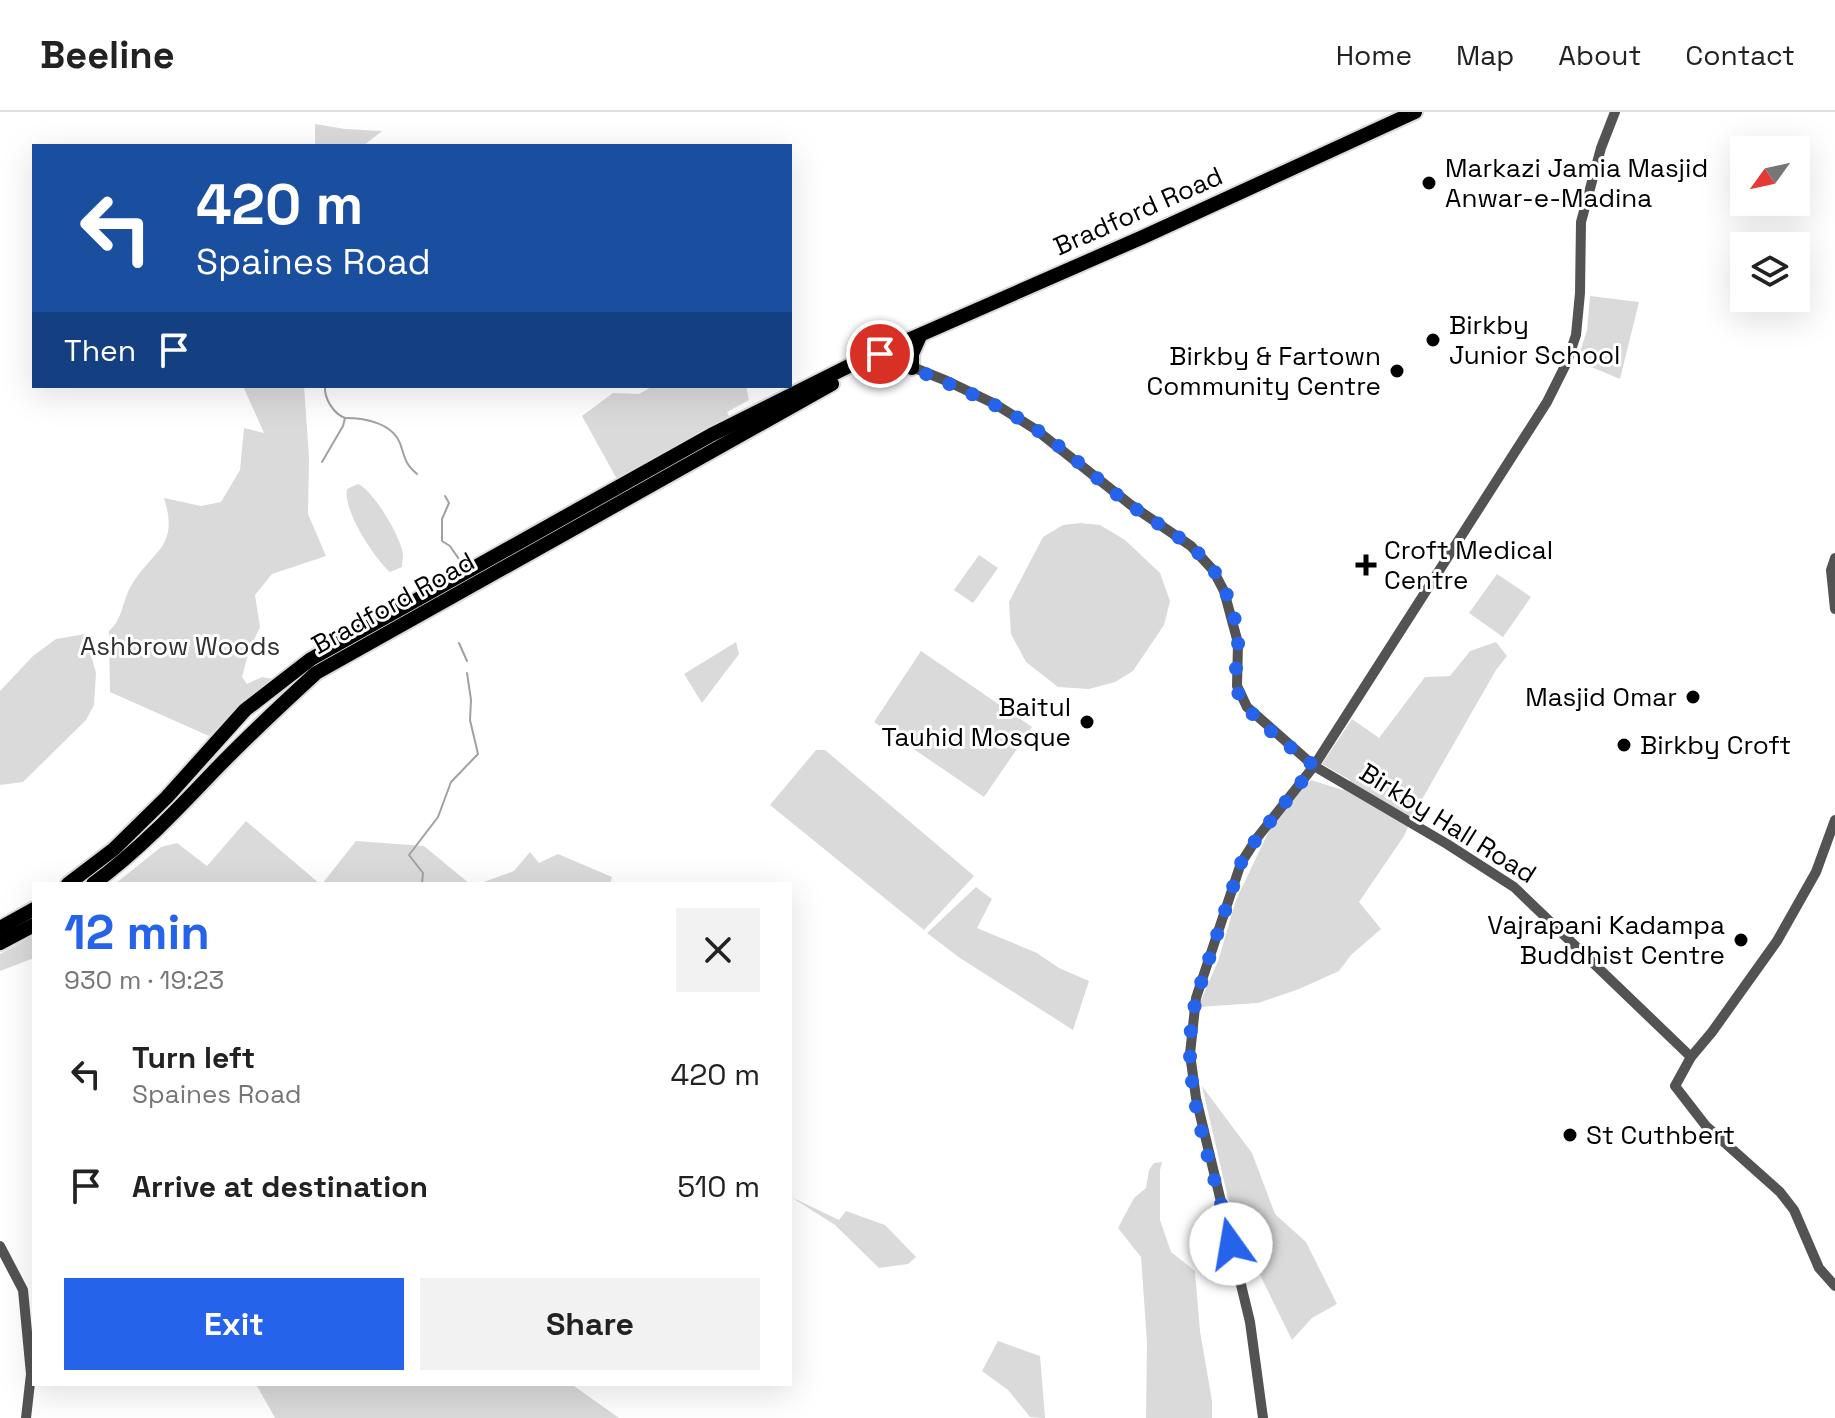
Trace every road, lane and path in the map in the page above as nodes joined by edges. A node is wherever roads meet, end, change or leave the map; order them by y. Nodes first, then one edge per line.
1 (1415, 112) edge
2 (1615, 112) edge
3 (920, 336) junction
4 (880, 354) junction
5 (912, 368) junction
6 (1835, 558) edge
7 (1835, 609) edge
8 (1314, 766) junction
9 (1835, 820) edge
10 (71, 882) edge
11 (95, 882) edge
12 (32, 910) edge
13 (32, 926) edge
14 (0, 928) edge
15 (0, 943) edge
16 (1691, 1057) junction
17 (0, 1246) edge
18 (1835, 1286) edge
19 (26, 1418) edge
20 (1263, 1418) edge

1 - 3 main road, Bradford Road
2 - 8 street
3 - 4 main road, Bradford Road
3 - 5 main road
4 - 5 street, Birkby Hall Road
4 - 10 main road
4 - 11 main road, Bradford Road
5 - 8 street, Birkby Hall Road
6 - 7 street
8 - 16 street, Birkby Hall Road
8 - 20 street
9 - 16 street
12 - 14 main road
13 - 15 main road
16 - 18 street
17 - 19 street

